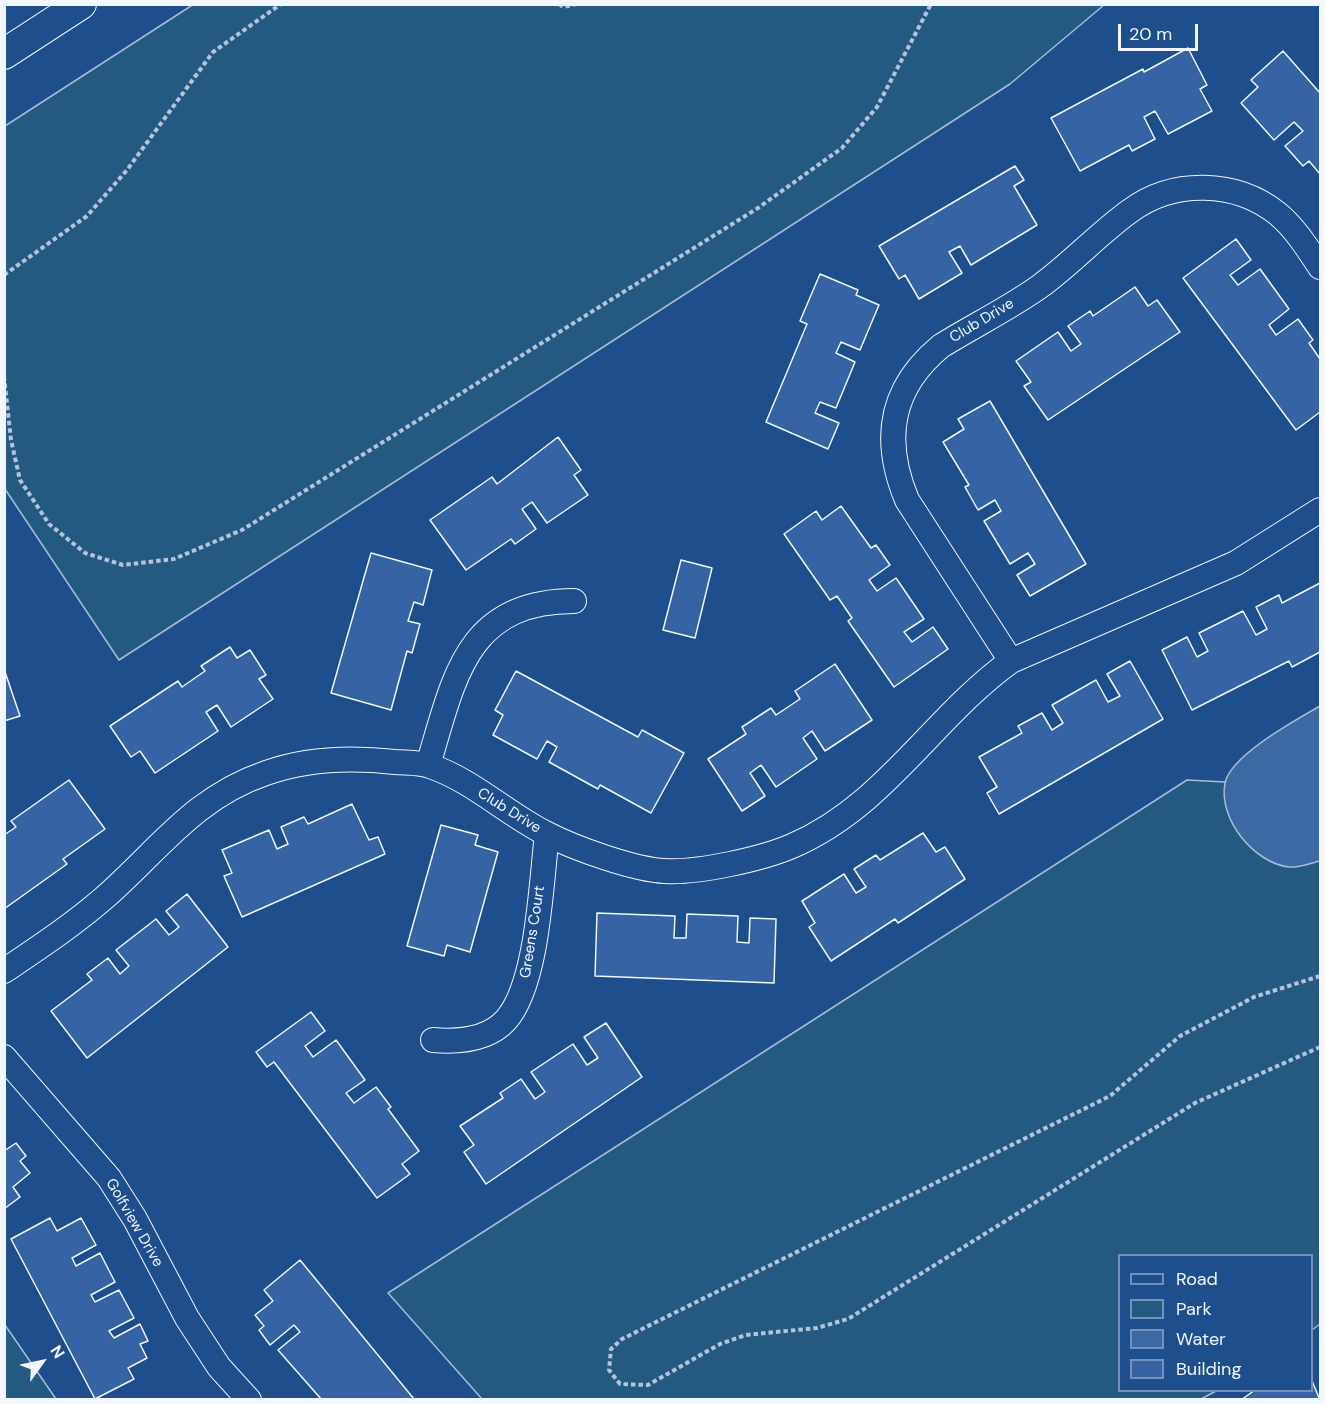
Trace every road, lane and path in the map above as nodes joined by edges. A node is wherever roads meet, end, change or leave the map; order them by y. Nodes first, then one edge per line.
1 (81, 4) edge
2 (280, 4) edge
3 (559, 4) edge
4 (577, 4) edge
5 (932, 4) edge
6 (4, 54) edge
7 (1320, 267) edge
8 (4, 275) edge
9 (4, 376) edge
10 (1320, 510) edge
11 (573, 601) dead end
12 (1011, 661) junction
13 (428, 765) junction
14 (547, 834) junction
15 (4, 971) edge
16 (1320, 976) edge
17 (433, 1040) dead end
18 (1320, 1047) edge
19 (4, 1057) edge
20 (249, 1400) edge

1 - 6 street
2 - 8 path
3 - 4 path
5 - 9 path
7 - 12 street, Club Drive
10 - 12 street, Club Drive
11 - 13 street
12 - 14 street, Club Drive
13 - 14 street, Club Drive
13 - 15 street, Club Drive
14 - 17 street, Greens Court
16 - 18 path
19 - 20 street, Golfview Drive

